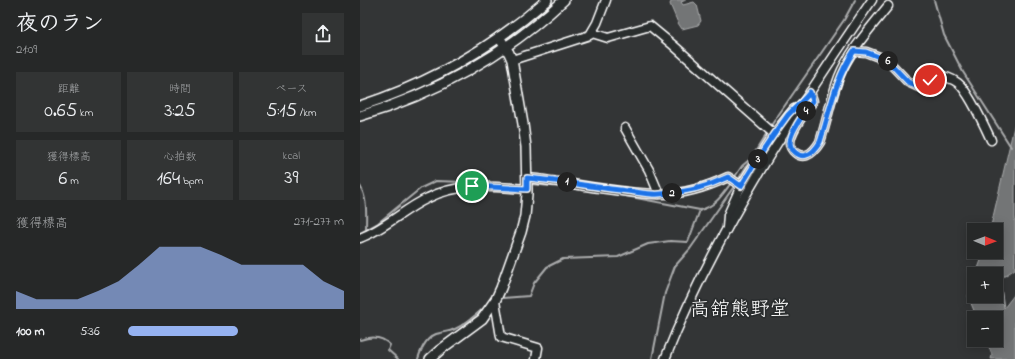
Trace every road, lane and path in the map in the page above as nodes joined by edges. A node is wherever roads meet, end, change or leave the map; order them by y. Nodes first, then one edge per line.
1 (547, 0) edge
2 (564, 0) edge
3 (606, 0) edge
4 (872, 0) edge
5 (888, 6) dead end
6 (592, 34) junction
7 (499, 37) junction
8 (505, 46) junction
9 (854, 51) junction
10 (512, 60) junction
11 (808, 95) junction
12 (360, 106) edge
13 (360, 116) edge
14 (625, 128) dead end
15 (770, 132) junction
16 (991, 140) dead end
17 (527, 184) junction
18 (741, 186) junction
19 (659, 194) junction
20 (726, 231) junction
21 (360, 238) edge
22 (495, 301) junction
23 (430, 359) edge
24 (536, 359) edge
25 (665, 359) edge

1 - 7 street
2 - 8 street
3 - 6 street
4 - 11 street
5 - 9 street
6 - 10 street
6 - 15 street
7 - 8 street
7 - 12 street
8 - 10 street
8 - 13 street
9 - 11 street
9 - 16 street
10 - 17 street
11 - 15 street
11 - 20 street
14 - 19 street
15 - 18 street
17 - 19 street
17 - 21 street
17 - 22 street
18 - 19 street
18 - 20 street
20 - 25 street
22 - 23 street
22 - 24 street

